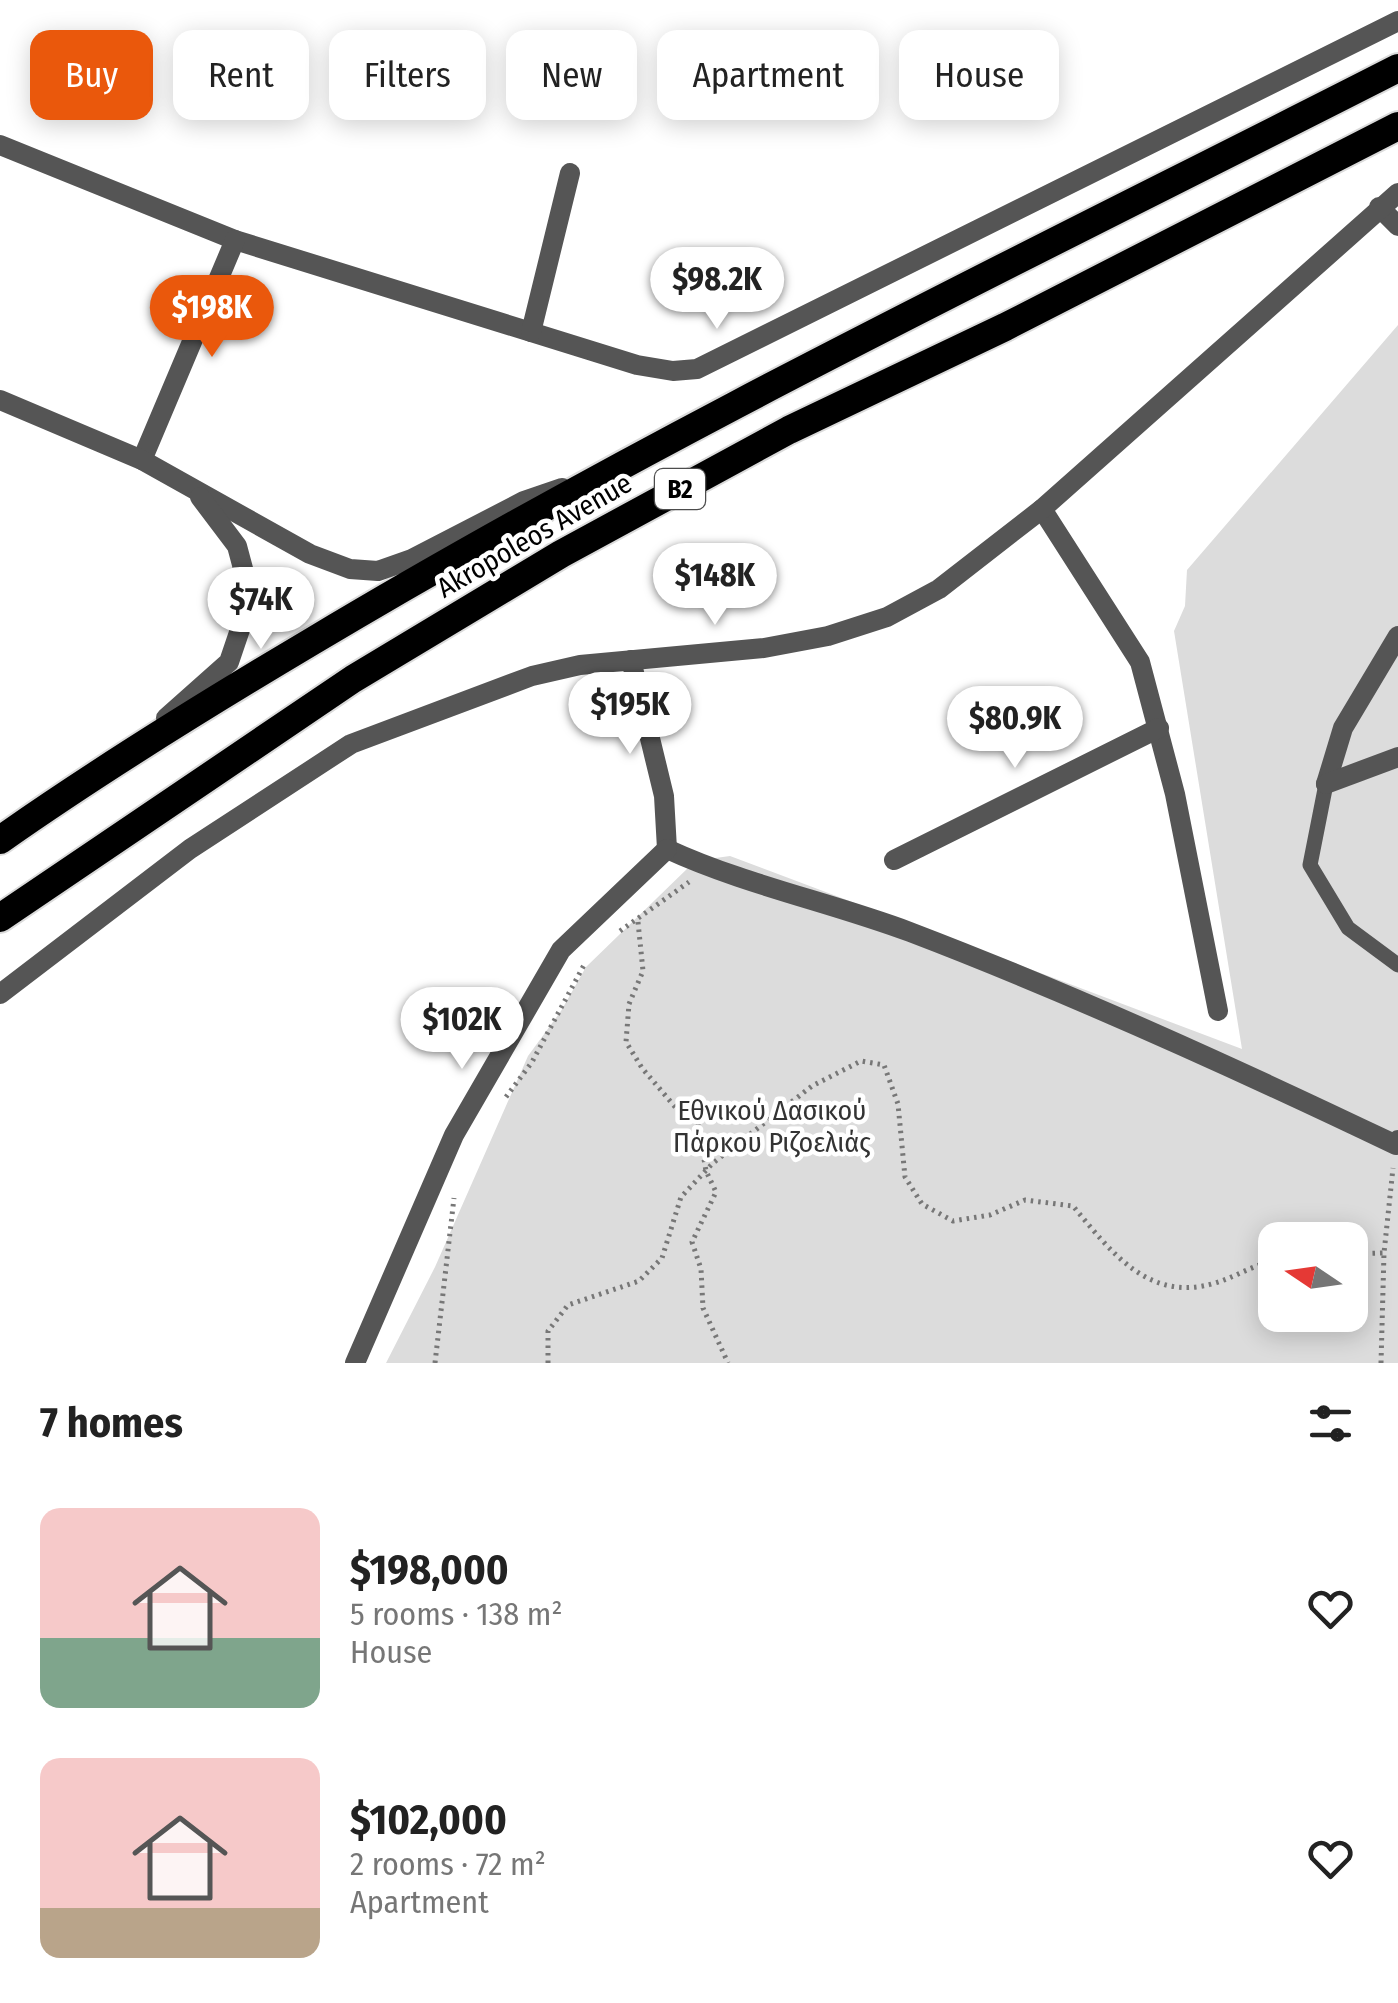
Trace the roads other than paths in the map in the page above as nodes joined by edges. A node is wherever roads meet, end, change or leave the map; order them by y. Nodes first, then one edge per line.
1 (1398, 21) edge
2 (1398, 68) edge
3 (1398, 126) edge
4 (0, 145) edge
5 (570, 174) dead end
6 (1398, 193) edge
7 (1379, 207) junction
8 (1398, 226) edge
9 (235, 240) junction
10 (531, 332) junction
11 (0, 400) edge
12 (142, 460) junction
13 (611, 470) junction
14 (197, 493) junction
15 (1042, 509) junction
16 (1398, 636) edge
17 (631, 660) junction
18 (1159, 728) junction
19 (1398, 758) edge
20 (110, 762) junction
21 (1326, 784) junction
22 (0, 840) edge
23 (666, 849) junction
24 (894, 860) dead end
25 (0, 918) edge
26 (1398, 965) edge
27 (0, 994) edge
28 (1218, 1011) dead end
29 (1397, 1143) edge
30 (355, 1363) edge

1 - 10 street
2 - 13 highway, Akropoleos Avenue / B2
3 - 25 highway, Akropoleos Avenue / B2
4 - 9 street
5 - 10 street
6 - 7 street
7 - 8 street
7 - 15 street
9 - 10 street
9 - 12 street
11 - 12 street
12 - 14 street
13 - 14 street
13 - 20 highway, Akropoleos Avenue / B2
14 - 20 street
15 - 17 street
15 - 18 street
16 - 21 street
17 - 23 street
17 - 27 street
18 - 24 street
18 - 28 street
19 - 21 street
20 - 22 highway, Akropoleos Avenue / B2
21 - 26 lane
23 - 29 street
23 - 30 street

